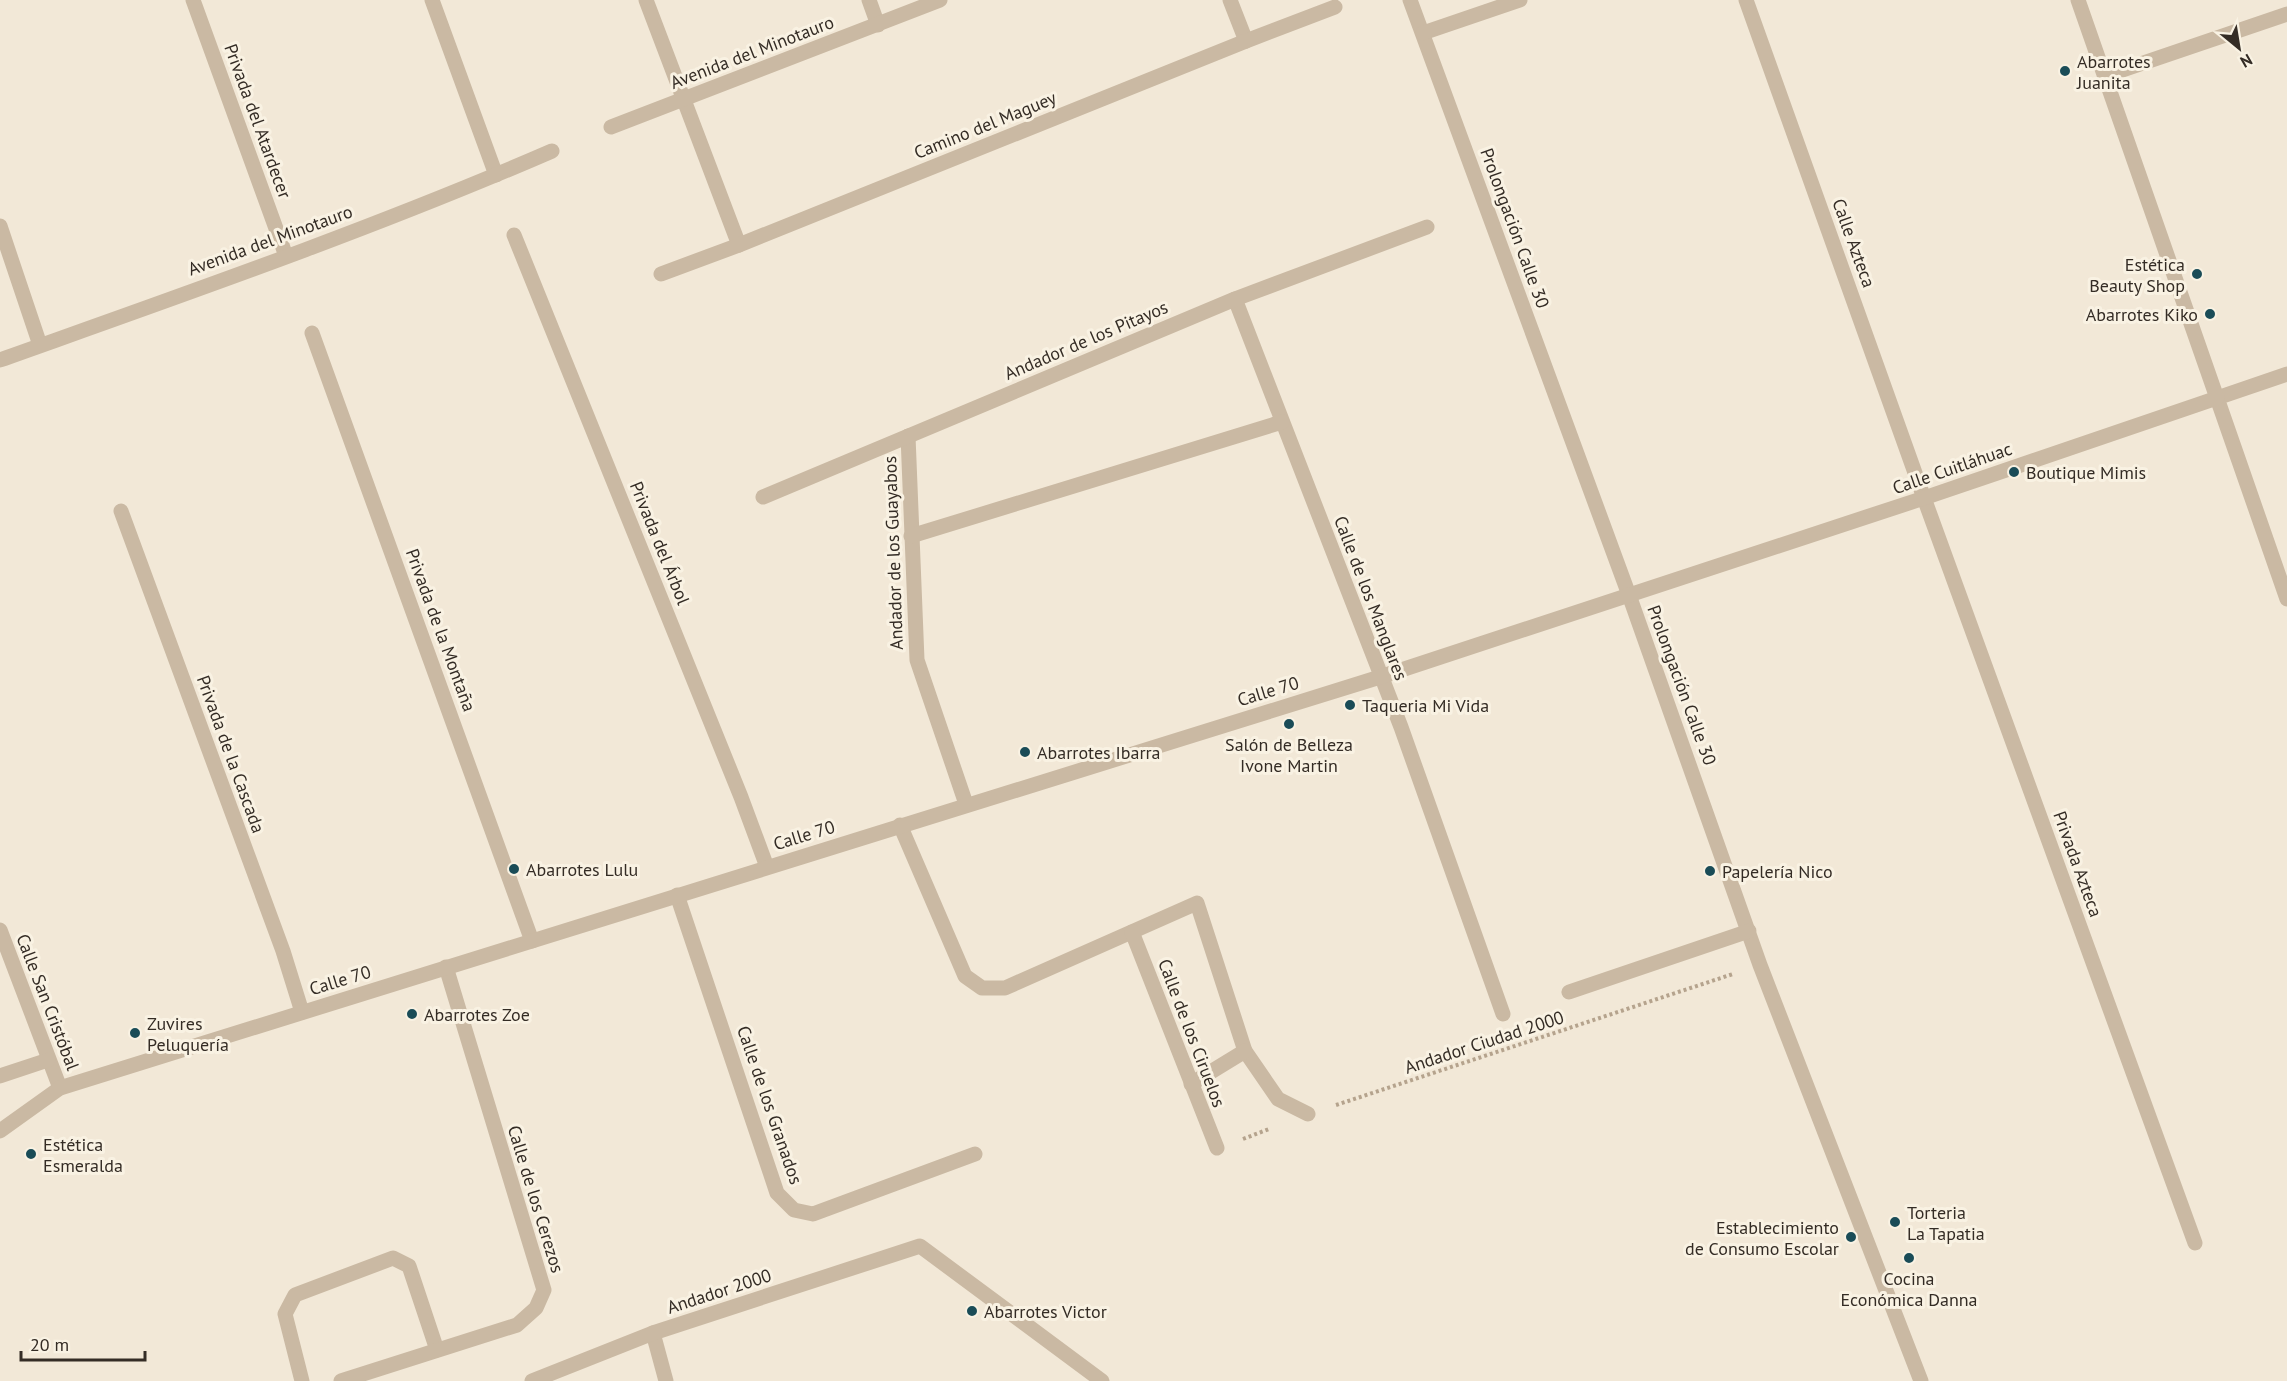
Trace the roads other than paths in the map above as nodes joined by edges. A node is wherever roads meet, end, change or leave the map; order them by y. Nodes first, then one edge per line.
1 (193, 0) edge
2 (432, 0) edge
3 (646, 0) edge
4 (869, 0) edge
5 (940, 0) edge
6 (1230, 0) edge
7 (1410, 0) edge
8 (1520, 0) edge
9 (1746, 0) edge
10 (2078, 0) edge
11 (1335, 7) dead end
12 (2287, 14) edge
13 (878, 25) junction
14 (1423, 33) junction
15 (1246, 41) junction
16 (2104, 76) junction
17 (685, 98) junction
18 (610, 127) dead end
19 (552, 151) dead end
20 (496, 175) junction
21 (0, 226) edge
22 (1427, 227) dead end
23 (514, 235) dead end
24 (739, 245) junction
25 (286, 256) junction
26 (661, 274) dead end
27 (1235, 299) junction
28 (312, 333) dead end
29 (40, 345) junction
30 (0, 360) edge
31 (2287, 374) edge
32 (2217, 398) junction
33 (1282, 422) junction
34 (908, 436) junction
35 (763, 497) dead end
36 (1924, 498) junction
37 (121, 511) dead end
38 (911, 536) junction
39 (1629, 595) junction
40 (2287, 599) edge
41 (1380, 677) junction
42 (966, 804) junction
43 (900, 825) junction
44 (767, 867) junction
45 (677, 895) junction
46 (0, 930) edge
47 (1749, 931) junction
48 (1132, 932) junction
49 (532, 941) junction
50 (446, 967) junction
51 (1569, 992) dead end
52 (302, 1012) junction
53 (1503, 1014) dead end
54 (1245, 1051) junction
55 (48, 1060) junction
56 (0, 1076) edge
57 (1191, 1084) junction
58 (60, 1088) junction
59 (1308, 1114) road end
60 (0, 1131) edge
61 (1217, 1149) road end
62 (975, 1154) dead end
63 (2195, 1243) dead end
64 (653, 1333) junction
65 (437, 1350) junction
66 (302, 1381) edge
67 (341, 1381) edge
68 (532, 1381) edge
69 (666, 1381) edge
70 (1102, 1381) edge
71 (1921, 1381) edge

1 - 25 street, Privada del Atardecer
2 - 20 street
3 - 17 street
4 - 13 street
5 - 13 street, Avenida del Minotauro
6 - 15 street
7 - 14 street, Prolongación Calle 30
8 - 14 street
9 - 36 street, Calle Azteca
10 - 16 street
11 - 15 street, Camino del Maguey
12 - 16 street
13 - 17 street, Avenida del Minotauro
14 - 39 street, Prolongación Calle 30
15 - 24 street, Camino del Maguey
16 - 32 street
17 - 18 street, Avenida del Minotauro
17 - 24 street
19 - 20 street, Avenida del Minotauro
20 - 25 street, Avenida del Minotauro
21 - 29 street
22 - 27 street, Andador de los Pitayos
23 - 44 street, Privada del Árbol
24 - 26 street, Camino del Maguey
25 - 29 street, Avenida del Minotauro
27 - 33 street, Calle de los Manglares
27 - 34 street, Andador de los Pitayos
28 - 49 street, Privada de la Montaña
29 - 30 street, Avenida del Minotauro
31 - 32 street, Calle Cuitláhuac
32 - 36 street, Calle Cuitláhuac
32 - 40 street
33 - 38 street
33 - 41 street, Calle de los Manglares
34 - 35 street, Andador de los Pitayos
34 - 38 street, Andador de los Guayabos
36 - 39 street, Calle Cuitláhuac
36 - 63 street, Privada Azteca
37 - 52 street, Privada de la Cascada
38 - 42 street, Andador de los Guayabos
39 - 41 street, Calle 70
39 - 47 street, Prolongación Calle 30
41 - 42 street, Calle 70
41 - 53 street, Calle de los Manglares
42 - 43 street, Calle 70
43 - 44 street, Calle 70
43 - 48 street
44 - 45 street, Calle 70
45 - 49 street, Calle 70
45 - 62 street, Calle de los Granados
46 - 55 street, Calle San Cristóbal
47 - 51 street
47 - 71 street, Prolongación Calle 30
48 - 54 street
48 - 57 street, Calle de los Ciruelos
49 - 50 street, Calle 70
50 - 52 street, Calle 70
50 - 65 street, Calle de los Cerezos
52 - 58 street, Calle 70
54 - 57 street
54 - 59 street
55 - 56 street
55 - 58 street, Calle San Cristóbal
57 - 61 street, Calle de los Ciruelos
58 - 60 street, Calle 70
64 - 68 street, Andador 2000
64 - 69 street
64 - 70 street, Andador 2000
65 - 66 street
65 - 67 street, Calle de los Cerezos

